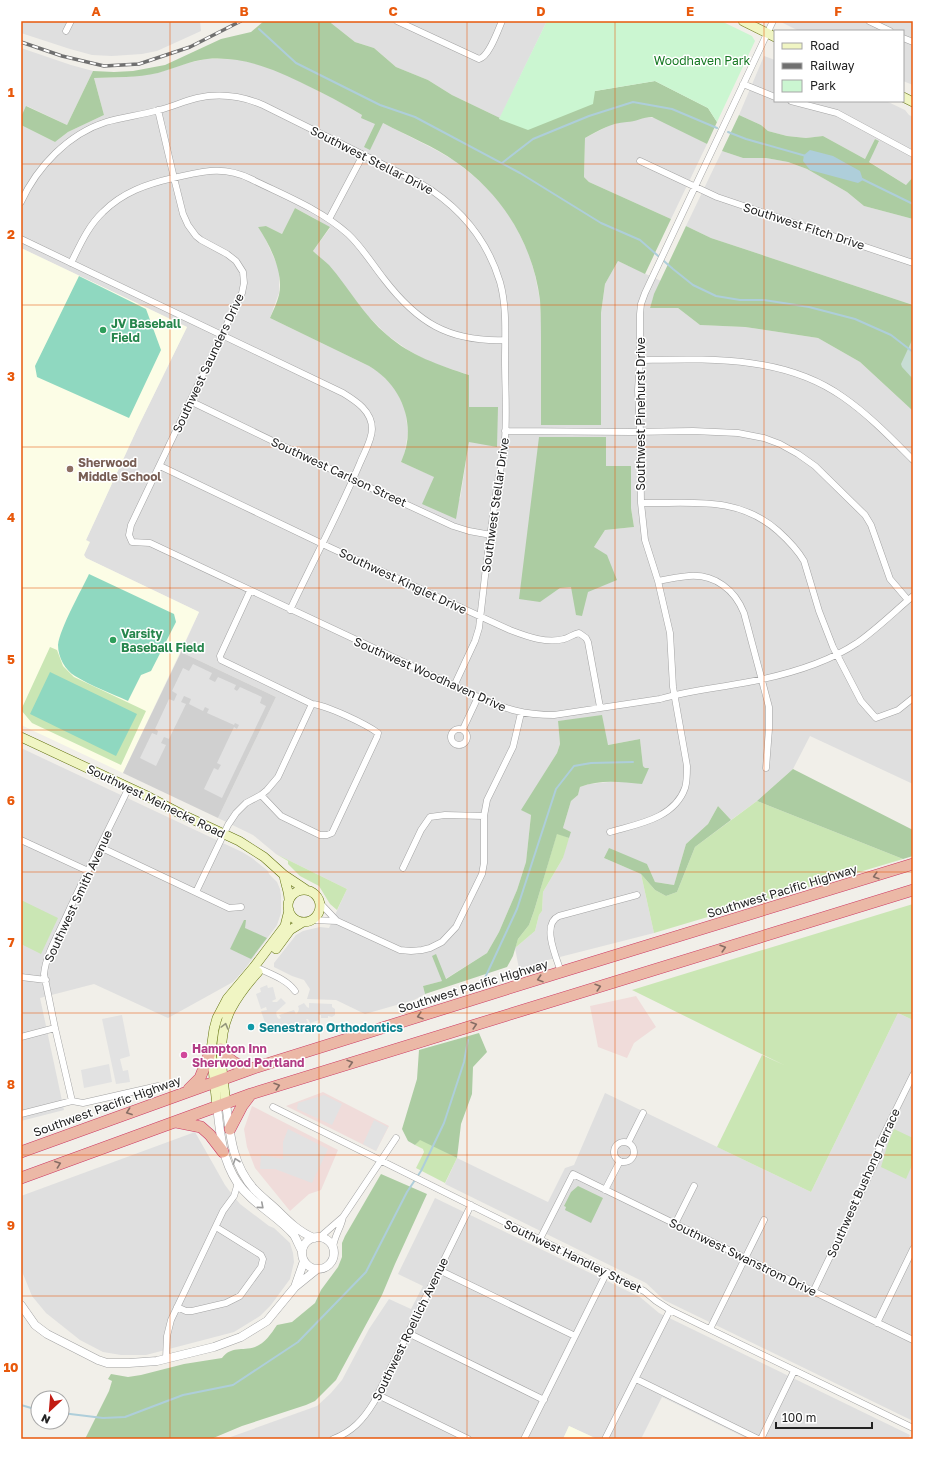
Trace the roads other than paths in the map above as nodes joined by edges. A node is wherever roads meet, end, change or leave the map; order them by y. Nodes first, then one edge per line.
1 (71, 21) edge
2 (397, 21) edge
3 (502, 21) edge
4 (743, 21) edge
5 (773, 21) edge
6 (869, 21) edge
7 (888, 30) edge
8 (66, 32) dead end
9 (771, 35) edge
10 (743, 84) junction
11 (774, 98) edge
12 (904, 98) edge
13 (795, 102) edge
14 (913, 102) edge
15 (158, 110) junction
16 (913, 154) edge
17 (363, 155) junction
18 (640, 161) dead end
19 (174, 178) junction
20 (696, 188) junction
21 (21, 202) edge
22 (329, 219) junction
23 (21, 239) edge
24 (71, 263) junction
25 (913, 263) edge
26 (222, 335) junction
27 (505, 340) junction
28 (640, 360) junction
29 (190, 401) junction
30 (505, 431) junction
31 (640, 431) junction
32 (913, 460) edge
33 (160, 466) junction
34 (353, 479) junction
35 (641, 503) junction
36 (491, 535) junction
37 (132, 542) joint
38 (322, 544) junction
39 (658, 581) junction
40 (250, 591) junction
41 (910, 598) edge
42 (290, 610) junction
43 (480, 617) junction
44 (836, 654) junction
45 (761, 680) junction
46 (454, 686) junction
47 (674, 694) junction
48 (478, 697) junction
49 (913, 698) edge
50 (312, 704) junction
51 (600, 707) junction
52 (521, 713) junction
53 (463, 729) dead end
54 (21, 737) edge
55 (766, 768) dead end
56 (129, 787) junction
57 (261, 795) junction
58 (484, 816) junction
59 (610, 832) dead end
60 (224, 834) junction
61 (21, 840) edge
62 (100, 847) junction
63 (913, 864) edge
64 (403, 868) dead end
65 (88, 871) junction
66 (284, 875) junction
67 (305, 889) junction
68 (913, 890) edge
69 (196, 892) junction
70 (637, 895) dead end
71 (289, 900) junction
72 (320, 903) junction
73 (241, 907) dead end
74 (289, 910) junction
75 (312, 920) junction
76 (337, 921) junction
77 (303, 922) junction
78 (260, 969) junction
79 (561, 972) junction
80 (21, 977) edge
81 (46, 980) junction
82 (295, 991) dead end
83 (55, 1028) junction
84 (21, 1037) edge
85 (216, 1050) junction
86 (251, 1069) junction
87 (913, 1075) edge
88 (219, 1080) junction
89 (158, 1086) dead end
90 (186, 1092) junction
91 (251, 1094) junction
92 (72, 1101) junction
93 (222, 1105) junction
94 (273, 1107) dead end
95 (643, 1113) dead end
96 (21, 1114) edge
97 (176, 1122) junction
98 (230, 1129) junction
99 (396, 1138) dead end
100 (628, 1143) junction
101 (21, 1152) edge
102 (223, 1152) junction
103 (381, 1160) junction
104 (620, 1162) junction
105 (21, 1178) edge
106 (238, 1183) junction
107 (694, 1186) dead end
108 (605, 1190) junction
109 (248, 1194) junction
110 (234, 1196) junction
111 (471, 1205) junction
112 (343, 1217) junction
113 (764, 1220) dead end
114 (674, 1224) junction
115 (216, 1227) junction
116 (317, 1237) junction
117 (540, 1239) junction
118 (333, 1248) junction
119 (913, 1249) edge
120 (302, 1251) junction
121 (745, 1259) junction
122 (304, 1261) junction
123 (316, 1270) junction
124 (439, 1270) junction
125 (607, 1272) junction
126 (295, 1287) junction
127 (813, 1292) junction
128 (21, 1305) edge
129 (177, 1307) junction
130 (670, 1310) junction
131 (877, 1322) junction
132 (710, 1328) junction
133 (408, 1333) junction
134 (575, 1336) junction
135 (913, 1340) edge
136 (166, 1358) junction
137 (794, 1370) junction
138 (636, 1379) junction
139 (378, 1395) junction
140 (544, 1400) junction
141 (913, 1428) edge
142 (606, 1437) dead end
143 (340, 1438) edge
144 (333, 1439) edge
145 (468, 1439) edge
146 (524, 1439) edge
147 (760, 1439) edge

1 - 8 street
2 - 3 street
4 - 9 main road
5 - 9 street, Southwest Pinehurst Drive
6 - 7 street
9 - 10 street, Southwest Pinehurst Drive
10 - 11 street
10 - 20 street, Southwest Pinehurst Drive
12 - 14 main road
13 - 16 street
15 - 17 street, Southwest Stellar Drive
15 - 19 street, Southwest Saunders Drive
15 - 21 street, Southwest Stellar Drive
17 - 22 street
17 - 27 street, Southwest Stellar Drive
18 - 20 street, Southwest Fitch Drive
19 - 22 street
19 - 24 street
19 - 26 street, Southwest Saunders Drive
20 - 25 street, Southwest Fitch Drive
20 - 28 street, Southwest Pinehurst Drive
22 - 27 street
23 - 24 street
24 - 26 street
26 - 29 street, Southwest Saunders Drive
26 - 34 street
27 - 30 street, Southwest Stellar Drive
28 - 31 street, Southwest Pinehurst Drive
28 - 32 street
29 - 33 street, Southwest Saunders Drive
29 - 34 street, Southwest Carlson Street
30 - 31 street
30 - 36 street, Southwest Stellar Drive
31 - 35 street, Southwest Pinehurst Drive
31 - 41 street
33 - 37 street, Southwest Saunders Drive
33 - 38 street, Southwest Kinglet Drive
34 - 36 street, Southwest Carlson Street
34 - 38 street
35 - 39 street, Southwest Pinehurst Drive
35 - 44 street
36 - 43 street, Southwest Stellar Drive
37 - 40 street, Southwest Woodhaven Drive
38 - 42 street
38 - 43 street, Southwest Kinglet Drive
39 - 45 street
39 - 47 street, Southwest Pinehurst Drive
40 - 42 street, Southwest Woodhaven Drive
40 - 50 street
41 - 44 street, Southwest Woodhaven Drive
42 - 46 street, Southwest Woodhaven Drive
43 - 46 street, Southwest Stellar Drive
43 - 51 street, Southwest Kinglet Drive
44 - 45 street, Southwest Woodhaven Drive
44 - 49 street
45 - 47 street, Southwest Woodhaven Drive
45 - 55 street
46 - 48 street, Southwest Woodhaven Drive
47 - 51 street, Southwest Woodhaven Drive
47 - 59 street, Southwest Pinehurst Drive
48 - 52 street, Southwest Woodhaven Drive
48 - 53 street
50 - 57 street
50 - 57 street
51 - 52 street, Southwest Woodhaven Drive
52 - 58 street
54 - 56 main road, Southwest Meinecke Road
56 - 60 main road, Southwest Meinecke Road
56 - 62 street, Southwest Smith Avenue
57 - 60 street
58 - 64 street
58 - 76 street
60 - 66 main road, Southwest Meinecke Road
60 - 69 street
61 - 65 street
62 - 65 street, Southwest Smith Avenue
62 - 69 street
63 -> 79 highway, Southwest Pacific Highway
65 - 81 street, Southwest Smith Avenue
66 - 67 main road, Southwest Meinecke Road
66 - 71 main road
67 - 71 main road
67 - 72 main road
91 -> 68 highway
69 - 73 street
70 - 79 street
71 - 74 main road
72 - 75 main road
72 - 76 street
74 - 77 main road
74 - 85 main road
75 - 76 street
75 - 77 main road
77 - 78 main road
78 - 82 street
85 -> 78 main road
79 -> 86 highway, Southwest Pacific Highway
80 - 81 street
81 - 83 street, Southwest Smith Avenue
83 - 84 street
83 - 92 street, Southwest Smith Avenue
85 - 86 highway
85 - 88 main road
85 - 90 highway
86 - 88 highway, Southwest Pacific Highway
87 - 127 street, Southwest Bushong Terrace
88 - 90 highway, Southwest Pacific Highway
88 - 93 main road
89 - 92 street
90 -> 101 highway, Southwest Pacific Highway
91 - 93 highway
91 - 98 highway
92 - 96 street
93 - 97 highway
93 - 98 street
93 - 102 street
94 - 103 street, Southwest Handley Street
95 - 100 street
97 - 102 highway
105 -> 97 highway
116 -> 98 street
99 - 103 street
100 - 104 street
100 - 104 street
102 - 106 street
103 - 111 street, Southwest Handley Street
103 - 112 street
104 - 108 street
106 - 109 street
106 - 110 street
107 - 114 street
108 - 114 street, Southwest Swanstrom Drive
108 - 117 street, Southwest Swanstrom Drive
109 - 110 street
109 -> 120 street
110 - 115 street
111 - 117 street, Southwest Handley Street
111 - 124 street, Southwest Roellich Avenue
112 - 116 street
112 - 118 street
113 - 121 street
114 - 121 street, Southwest Swanstrom Drive
115 - 129 street
115 - 129 street
116 - 118 street
116 - 120 street
117 - 125 street, Southwest Handley Street
118 - 123 street
119 - 131 street
120 - 122 street
121 - 127 street, Southwest Swanstrom Drive
121 - 132 street
122 - 123 street
122 - 126 street
123 - 126 street
124 - 133 street, Southwest Roellich Avenue
124 - 134 street
125 - 130 street, Southwest Handley Street
125 - 134 street
126 - 136 street
127 - 131 street, Southwest Swanstrom Drive
128 - 136 street
129 - 136 street
130 - 132 street, Southwest Handley Street
130 - 138 street
131 - 135 street, Southwest Swanstrom Drive
132 - 137 street, Southwest Handley Street
133 - 139 street, Southwest Roellich Avenue
133 - 140 street
134 - 140 street
137 - 141 street, Southwest Handley Street
137 - 147 street
138 - 142 street
138 - 147 street
139 - 143 street, Southwest Roellich Avenue
139 - 145 street
140 - 146 street
143 - 144 street, Southwest Roellich Avenue

